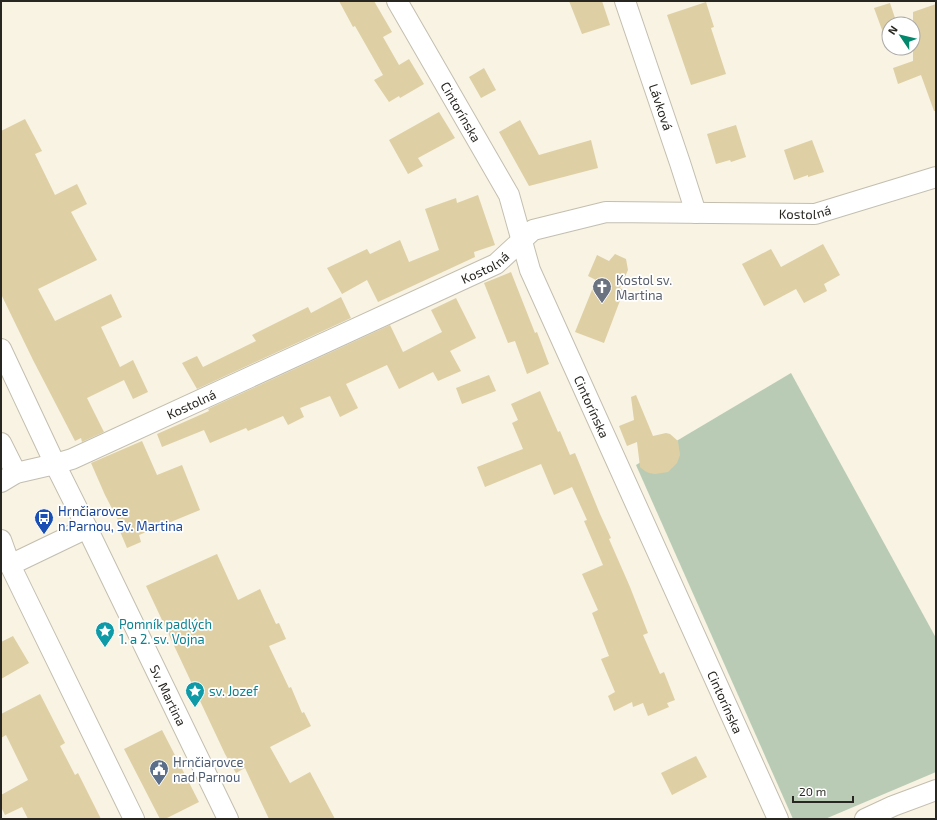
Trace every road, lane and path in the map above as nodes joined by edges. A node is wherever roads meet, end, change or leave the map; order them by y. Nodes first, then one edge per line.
1 (397, 1) edge
2 (625, 1) edge
3 (936, 178) edge
4 (696, 213) junction
5 (522, 242) junction
6 (1, 349) edge
7 (1, 443) edge
8 (55, 464) junction
9 (8, 477) edge
10 (87, 528) junction
11 (1, 540) edge
12 (10, 565) junction
13 (936, 790) edge
14 (897, 813) edge
15 (134, 819) edge
16 (228, 819) edge
17 (778, 819) edge
18 (866, 819) edge

1 - 5 street, Cintorínska
2 - 4 street, Lávková
3 - 4 street, Kostolná
4 - 5 street, Kostolná
5 - 8 street, Kostolná
5 - 17 street, Cintorínska
6 - 8 street, Sv. Martina
7 - 9 street
8 - 9 street
8 - 10 street, Sv. Martina
10 - 12 street
10 - 16 street, Sv. Martina
11 - 12 street
12 - 15 street
13 - 14 street
14 - 18 street

